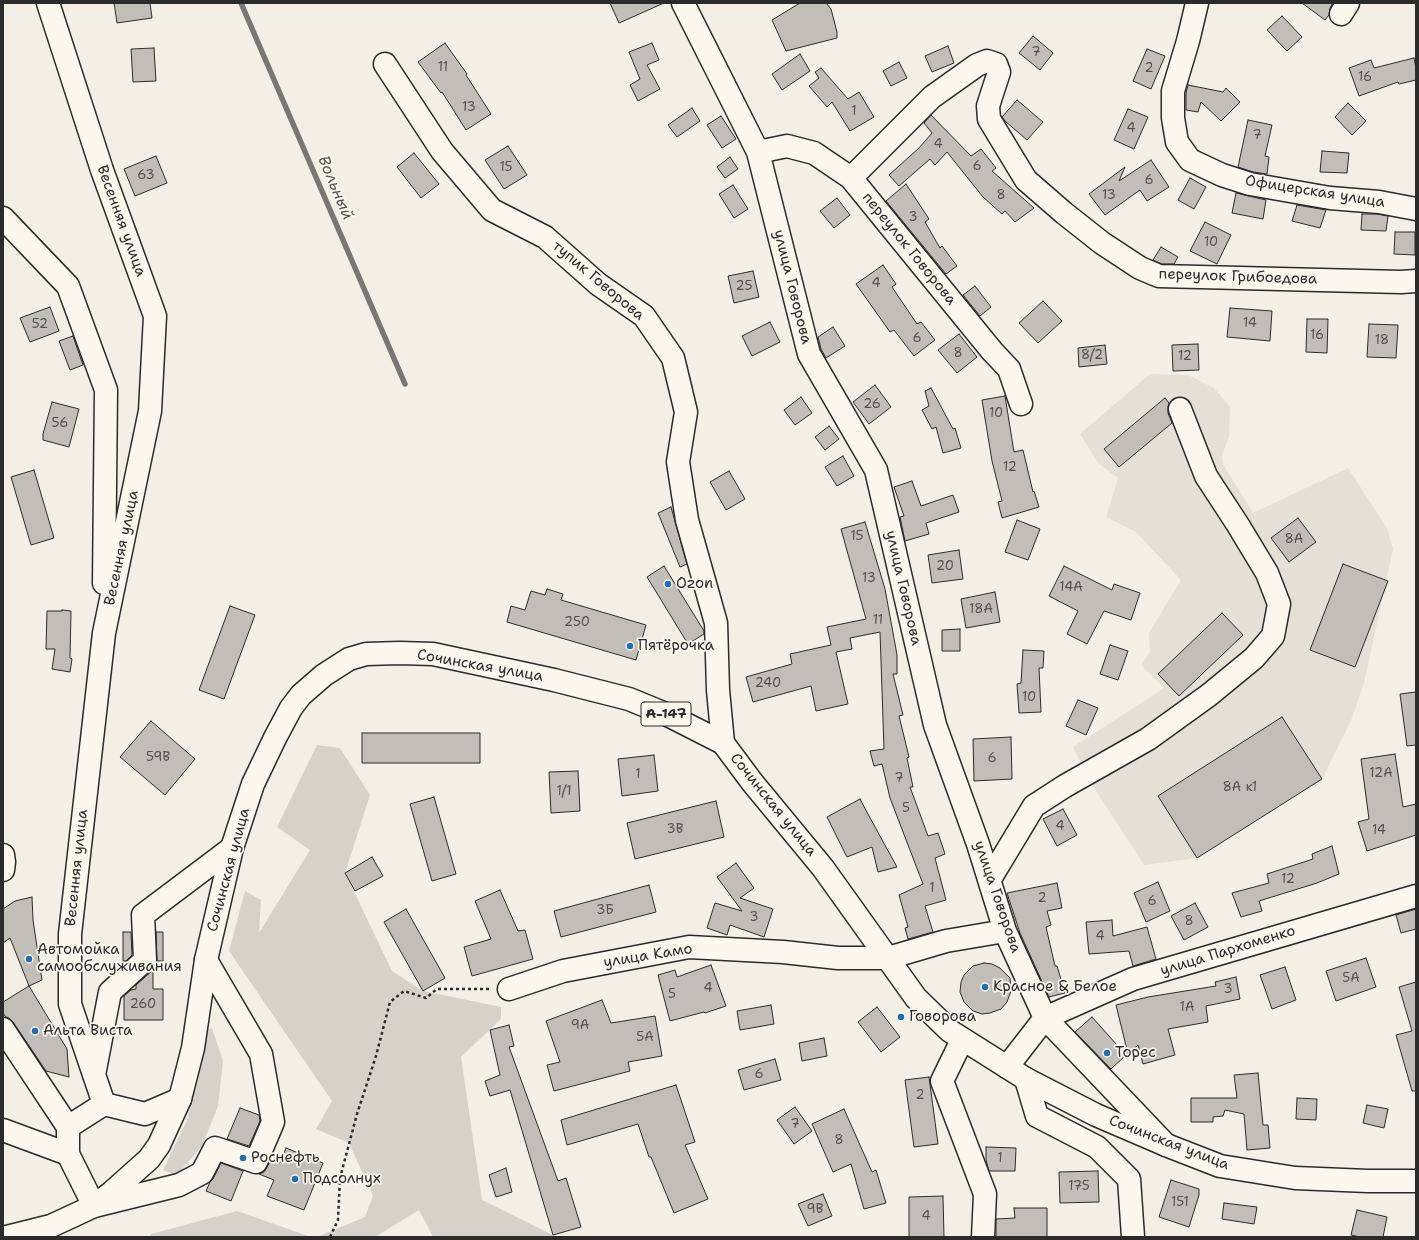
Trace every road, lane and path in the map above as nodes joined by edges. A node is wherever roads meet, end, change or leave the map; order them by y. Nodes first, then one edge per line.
1 (48, 3) edge
2 (683, 3) edge
3 (1198, 3) edge
4 (385, 64) dead end
5 (758, 152) junction
6 (851, 178) junction
7 (1416, 209) edge
8 (3, 218) edge
9 (1416, 281) edge
10 (1021, 404) dead end
11 (1180, 409) dead end
12 (104, 633) junction
13 (723, 743) junction
14 (232, 848) junction
15 (3, 855) edge
16 (3, 870) edge
17 (990, 879) junction
18 (1416, 896) edge
19 (1005, 931) junction
20 (888, 958) junction
21 (206, 960) junction
22 (509, 989) joint
23 (1045, 1018) junction
24 (3, 1029) edge
25 (962, 1040) junction
26 (1007, 1067) junction
27 (94, 1075) junction
28 (1026, 1079) junction
29 (180, 1099) junction
30 (104, 1104) junction
31 (68, 1127) junction
32 (3, 1130) edge
33 (1166, 1145) junction
34 (68, 1154) junction
35 (1416, 1181) edge
36 (102, 1200) junction
37 (53, 1231) edge
38 (7, 1237) edge
39 (330, 1237) edge
40 (982, 1237) edge
41 (1133, 1237) edge

1 - 12 main road, Весенняя улица
2 - 5 main road, улица Говорова
3 - 7 main road, Офицерская улица
4 - 13 main road, тупик Говорова
5 - 6 main road, переулок Говорова
5 - 17 main road, улица Говорова
6 - 9 main road, переулок Грибоедова
6 - 10 main road, переулок Говорова
8 - 12 main road
11 - 17 main road
12 - 27 main road, Весенняя улица
13 - 14 main road, Сочинская улица / А-147
13 - 20 main road, Сочинская улица / А-147
14 - 21 main road, Сочинская улица / А-147
14 - 27 main road
15 - 16 main road
17 - 19 main road, улица Говорова
18 - 23 main road, улица Пархоменко
19 - 20 main road, улица Камо
19 - 23 main road, улица Говорова
20 - 22 main road, улица Камо
20 - 25 main road, Сочинская улица / А-147
21 - 29 main road, Сочинская улица / А-147
21 - 36 main road
22 - 39 path
23 - 26 main road
23 - 33 main road, улица Говорова
24 - 31 main road
25 - 26 main road, Сочинская улица / А-147
25 - 40 main road
26 - 28 main road, Сочинская улица / А-147
27 - 30 main road, Весенняя улица
28 - 33 main road, Сочинская улица / А-147
28 - 41 main road, Сочинская улица
29 - 30 main road
29 - 36 main road, Сочинская улица / А-147
30 - 31 main road
31 - 34 main road
32 - 34 main road
33 - 35 main road, Сочинская улица / А-147
34 - 36 main road
36 - 37 main road, А-147
37 - 38 main road, А-147

